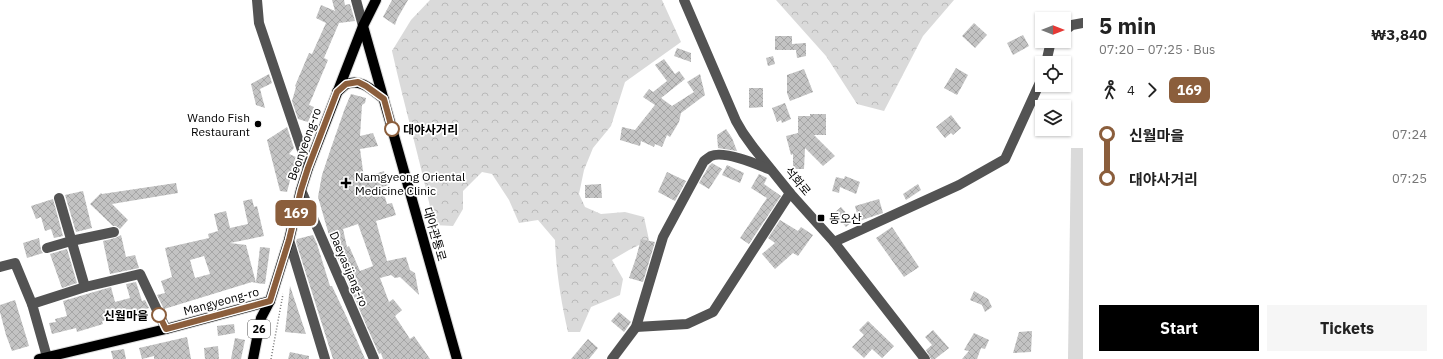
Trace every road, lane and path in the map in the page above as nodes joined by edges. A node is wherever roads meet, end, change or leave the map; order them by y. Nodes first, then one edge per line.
1 (257, 0) edge
2 (356, 0) edge
3 (376, 0) edge
4 (684, 0) edge
5 (1083, 23) edge
6 (363, 26) junction
7 (1071, 26) edge
8 (337, 92) junction
9 (1036, 92) edge
10 (384, 99) junction
11 (308, 168) junction
12 (772, 170) junction
13 (301, 190) junction
14 (790, 193) junction
15 (59, 198) dead end
16 (114, 232) dead end
17 (289, 240) junction
18 (71, 241) junction
19 (834, 242) junction
20 (46, 248) dead end
21 (0, 267) edge
22 (85, 287) junction
23 (284, 290) dead end
24 (270, 301) junction
25 (32, 304) junction
26 (636, 327) junction
27 (166, 329) junction
28 (43, 358) edge
29 (253, 359) edge
30 (259, 359) edge
31 (271, 359) edge
32 (325, 359) edge
33 (374, 359) edge
34 (457, 359) edge
35 (612, 359) edge
36 (925, 359) edge

1 - 11 street
2 - 6 street, 대야관통로
3 - 6 main road, Beonyeong-ro / 26
4 - 12 street, 석화로
5 - 7 street
6 - 8 main road, Beonyeong-ro / 26
6 - 10 main road, 대야관통로
8 - 10 main road
8 - 11 main road, Beonyeong-ro / 26
9 - 19 street
10 - 34 main road, 대야관통로
11 - 13 main road, Beonyeong-ro / 26
12 - 14 street, 석화로
12 - 26 street
13 - 17 main road, Beonyeong-ro / 26
13 - 33 street, Daeyasijang-ro
14 - 19 street, 석화로
14 - 26 street
15 - 18 street
16 - 18 street
17 - 24 main road, Beonyeong-ro / 26
17 - 32 street
18 - 20 street
18 - 22 street
19 - 36 street, 석화로
21 - 25 street
22 - 25 street
22 - 27 street
23 - 31 path
24 - 27 main road, Mangyeong-ro
24 - 29 main road, Beonyeong-ro / 26
24 - 30 main road, Beonyeong-ro / 26
25 - 28 street
26 - 35 street
27 - 28 main road, Mangyeong-ro

